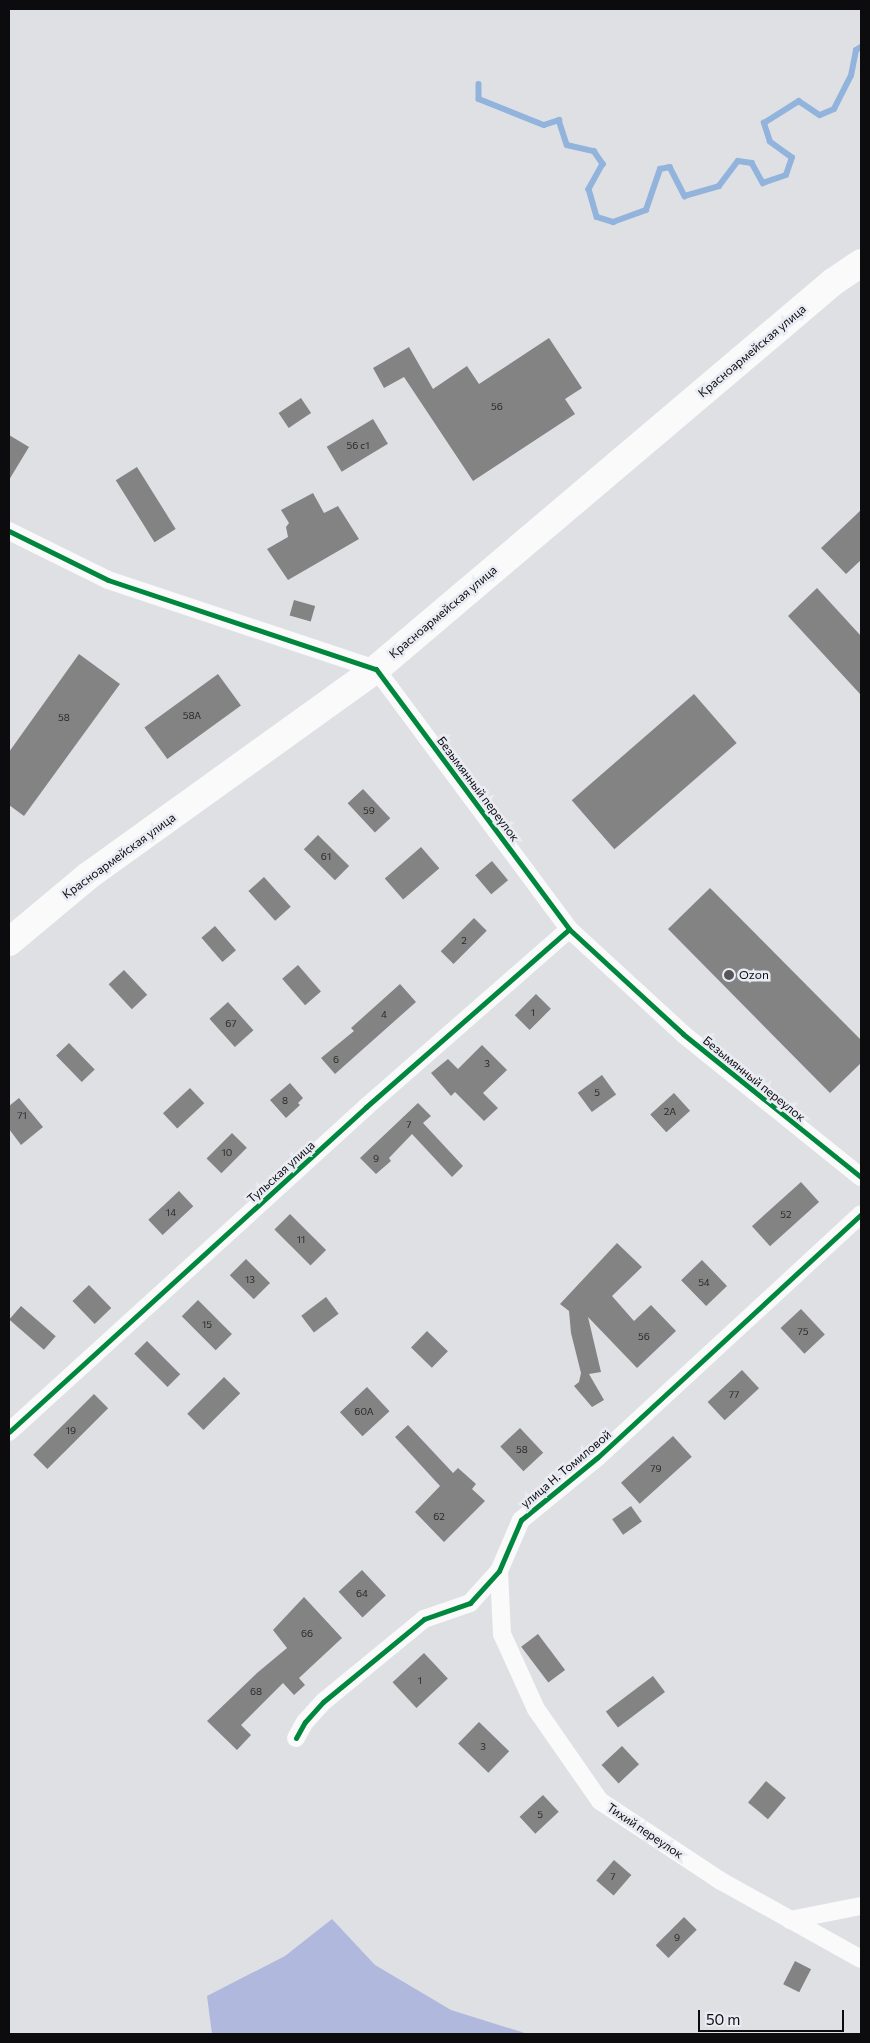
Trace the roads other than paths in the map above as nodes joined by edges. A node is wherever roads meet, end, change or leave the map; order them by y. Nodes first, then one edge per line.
1 (861, 263) edge
2 (9, 531) edge
3 (376, 670) junction
4 (569, 929) junction
5 (9, 942) edge
6 (861, 1177) edge
7 (861, 1214) edge
8 (9, 1432) edge
9 (499, 1571) junction
10 (296, 1738) dead end
11 (861, 1906) edge
12 (790, 1920) junction
13 (861, 1960) edge

1 - 3 main road, Красноармейская улица
2 - 3 street
3 - 4 street, Безымянный переулок
3 - 5 main road, Красноармейская улица
4 - 6 street, Безымянный переулок
4 - 8 street, Тульская улица
7 - 9 street, улица Н. Томиловой
9 - 10 street, улица Н. Томиловой
9 - 12 street, Тихий переулок
11 - 12 street
12 - 13 street, Тихий переулок

